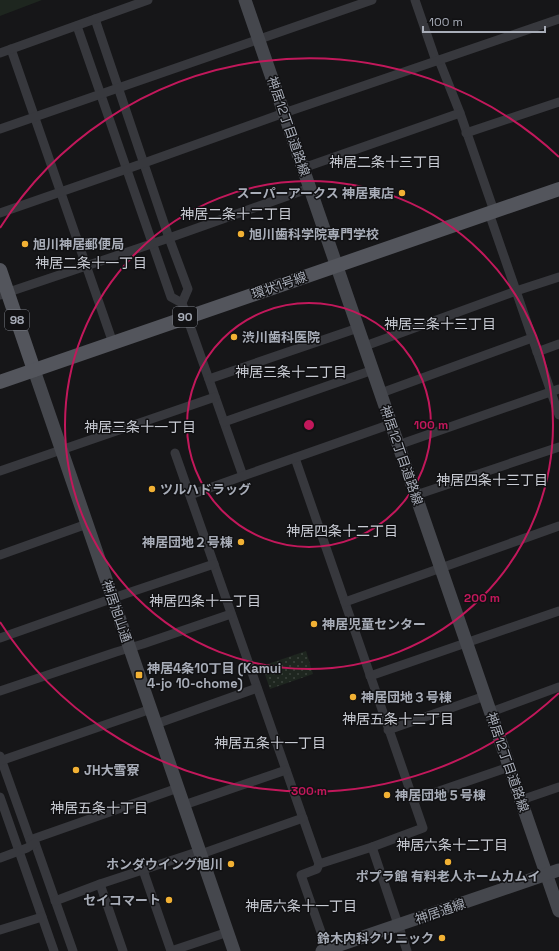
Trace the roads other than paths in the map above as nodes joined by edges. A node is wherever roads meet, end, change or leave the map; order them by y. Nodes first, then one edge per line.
1 (148, 0) edge
2 (245, 0) edge
3 (372, 0) edge
4 (415, 0) edge
5 (95, 19) junction
6 (559, 19) edge
7 (77, 26) junction
8 (258, 39) junction
9 (11, 49) junction
10 (0, 53) edge
11 (438, 60) junction
12 (118, 88) junction
13 (101, 94) junction
14 (559, 102) edge
15 (284, 113) junction
16 (460, 113) junction
17 (35, 117) junction
18 (0, 129) edge
19 (466, 133) junction
20 (144, 163) junction
21 (303, 168) junction
22 (127, 169) junction
23 (310, 188) junction
24 (559, 189) edge
25 (60, 192) junction
26 (0, 212) edge
27 (492, 212) junction
28 (169, 238) junction
29 (152, 243) junction
30 (337, 265) junction
31 (86, 266) junction
32 (0, 270) edge
33 (559, 277) edge
34 (516, 291) junction
35 (4, 294) edge
36 (182, 303) junction
37 (187, 317) junction
38 (358, 328) junction
39 (532, 338) junction
40 (113, 343) junction
41 (559, 344) edge
42 (365, 346) junction
43 (537, 352) junction
44 (34, 370) junction
45 (373, 370) junction
46 (209, 379) junction
47 (0, 382) edge
48 (555, 390) edge
49 (381, 393) junction
50 (215, 397) junction
51 (559, 415) edge
52 (224, 422) junction
53 (391, 424) junction
54 (398, 444) junction
55 (559, 447) edge
56 (62, 450) junction
57 (175, 453) dead end
58 (295, 458) junction
59 (0, 471) edge
60 (243, 476) junction
61 (190, 495) junction
62 (416, 495) junction
63 (87, 524) junction
64 (559, 526) edge
65 (0, 555) edge
66 (214, 564) junction
67 (441, 567) junction
68 (113, 598) junction
69 (344, 602) junction
70 (559, 611) edge
71 (231, 614) junction
72 (0, 638) edge
73 (467, 643) junction
74 (130, 648) junction
75 (370, 676) junction
76 (559, 687) edge
77 (257, 688) junction
78 (0, 691) edge
79 (485, 696) junction
80 (151, 709) junction
81 (490, 712) junction
82 (156, 724) junction
83 (388, 730) junction
84 (1, 759) edge
85 (510, 767) junction
86 (286, 770) junction
87 (559, 787) edge
88 (178, 788) junction
89 (0, 799) edge
90 (413, 800) junction
91 (521, 800) junction
92 (184, 806) junction
93 (303, 818) junction
94 (33, 842) junction
95 (372, 847) junction
96 (19, 852) junction
97 (200, 852) junction
98 (0, 858) edge
99 (319, 864) junction
100 (143, 870) junction
101 (553, 872) edge
102 (100, 884) junction
103 (55, 901) junction
104 (559, 911) edge
105 (42, 917) junction
106 (398, 925) junction
107 (0, 930) edge
108 (228, 932) junction
109 (324, 950) edge
110 (54, 951) edge
111 (73, 951) edge
112 (123, 951) edge
113 (171, 951) edge
114 (234, 951) edge
115 (407, 951) edge

1 - 5 street
2 - 8 street, 神居12丁目道路線
3 - 8 street
4 - 11 street
5 - 7 street
5 - 12 street
6 - 11 street
7 - 9 street
7 - 13 street
8 - 12 street
8 - 15 street, 神居12丁目道路線
9 - 10 street
9 - 17 street
11 - 15 street
11 - 16 street
12 - 13 street
12 - 20 street
13 - 17 street
13 - 22 street
14 - 19 street
15 - 20 street
15 - 21 street, 神居12丁目道路線
16 - 19 street
16 - 21 street
17 - 18 street
17 - 25 street
19 - 27 street
20 - 22 street
20 - 28 street
21 - 23 street, 神居12丁目道路線
22 - 25 street
22 - 29 street
23 - 28 street
23 - 30 street, 神居12丁目道路線
24 - 27 main road, 環状1号線 / 90
25 - 26 street
25 - 31 street
27 - 30 main road, 環状1号線 / 90
27 - 34 street
28 - 29 street
28 - 36 street
29 - 31 street
29 - 36 street
30 - 37 main road, 環状1号線 / 90
30 - 38 street, 神居12丁目道路線
31 - 35 street
31 - 40 street
32 - 35 main road, 神居旭山通 / 98
33 - 34 street
34 - 39 street
34 - 42 street
35 - 44 main road, 神居旭山通 / 98
36 - 37 street
37 - 40 main road, 環状1号線 / 90
37 - 46 street
38 - 42 street, 神居12丁目道路線
38 - 46 street
39 - 43 street
39 - 49 street
40 - 44 main road, 環状1号線 / 90
41 - 43 street
42 - 45 street, 神居12丁目道路線
43 - 48 street
44 - 47 main road, 環状1号線 / 90
44 - 56 street, 神居旭山通
45 - 49 street, 神居12丁目道路線
45 - 52 street
46 - 50 street
48 - 51 street
48 - 54 street
49 - 53 street, 神居12丁目道路線
50 - 52 street
50 - 56 street
52 - 60 street
53 - 54 street, 神居12丁目道路線
53 - 58 street
54 - 62 street, 神居12丁目道路線
55 - 62 street
56 - 59 street
56 - 63 street, 神居旭山通
57 - 61 street
58 - 60 street
58 - 69 street
60 - 61 street
61 - 66 street
62 - 67 street, 神居12丁目道路線
63 - 65 street
63 - 68 street, 神居旭山通
64 - 67 street
66 - 68 street
66 - 71 street
67 - 69 street
67 - 73 street, 神居12丁目道路線
68 - 72 street
68 - 74 street, 神居旭山通
69 - 75 street
70 - 73 street
71 - 74 street
71 - 77 street
73 - 75 street
73 - 79 street, 神居12丁目道路線
74 - 78 street
74 - 80 street, 神居旭山通
75 - 83 street
76 - 81 street
77 - 82 street
77 - 86 street
79 - 81 street, 神居12丁目道路線
79 - 83 street
80 - 82 street, 神居旭山通
80 - 84 street
81 - 85 street, 神居12丁目道路線
82 - 88 street, 神居旭山通
83 - 90 street
84 - 94 street
85 - 90 street
85 - 91 street, 神居12丁目道路線
86 - 92 street
86 - 93 street
87 - 91 street
88 - 92 street, 神居旭山通
88 - 94 street
89 - 96 street
90 - 95 street
91 - 101 street, 神居12丁目道路線
92 - 97 street, 神居旭山通
93 - 97 street
93 - 99 street
94 - 96 street
94 - 103 street
95 - 99 street
95 - 106 street
96 - 98 street
96 - 105 street
97 - 100 street
97 - 108 street, 神居旭山通
99 - 109 street
100 - 102 street
100 - 113 street
101 - 104 street, 神居12丁目道路線
101 - 106 street, 神居通線
102 - 103 street
102 - 112 street
103 - 111 street
105 - 107 street
105 - 110 street
106 - 109 street, 神居通線
106 - 115 street
108 - 113 street
108 - 114 street, 神居旭山通

